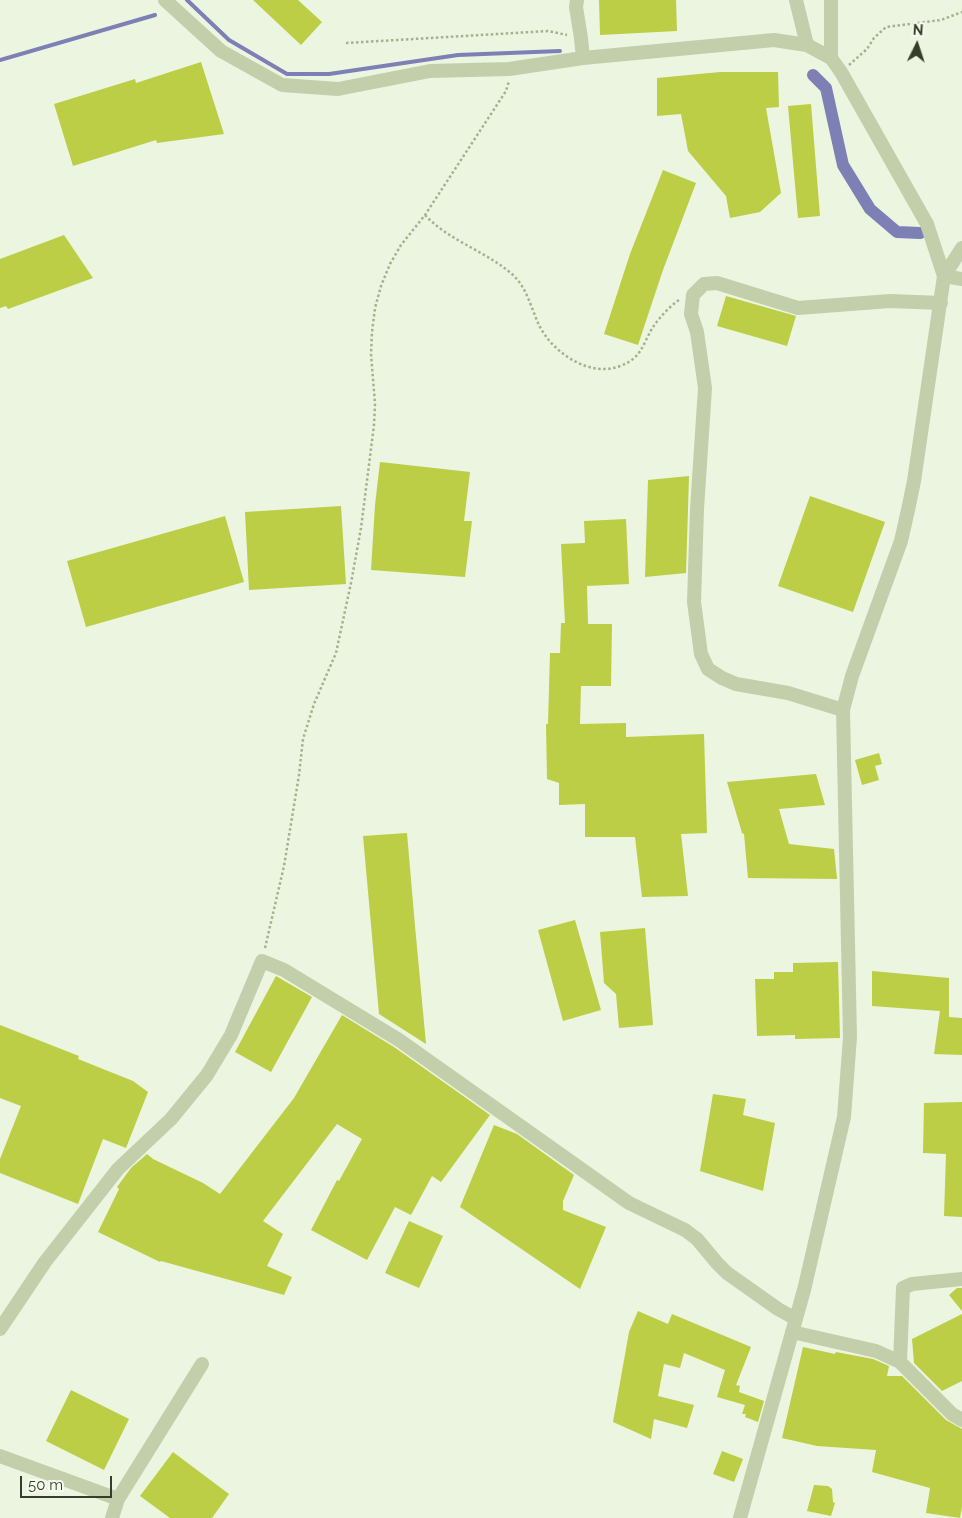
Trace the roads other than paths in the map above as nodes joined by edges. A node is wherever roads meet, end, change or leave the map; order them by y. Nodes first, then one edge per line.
1 (165, 0) edge
2 (577, 0) edge
3 (796, 0) edge
4 (831, 0) edge
5 (807, 45) junction
6 (583, 58) junction
7 (830, 58) junction
8 (962, 248) edge
9 (944, 276) junction
10 (962, 279) edge
11 (941, 303) junction
12 (843, 710) junction
13 (962, 1279) edge
14 (794, 1325) junction
15 (0, 1329) edge
16 (900, 1362) junction
17 (202, 1364) dead end
18 (962, 1420) edge
19 (0, 1456) edge
20 (118, 1499) junction
21 (112, 1518) edge
22 (740, 1518) edge

1 - 6 street
2 - 6 street
3 - 5 street
4 - 7 street
5 - 6 street
5 - 7 street
7 - 9 street
8 - 9 street
9 - 10 street
9 - 11 street
11 - 12 street
11 - 12 street
12 - 14 street
13 - 16 street
14 - 15 street
14 - 16 street
14 - 22 street
16 - 18 street
17 - 20 street
19 - 20 street
20 - 21 street

